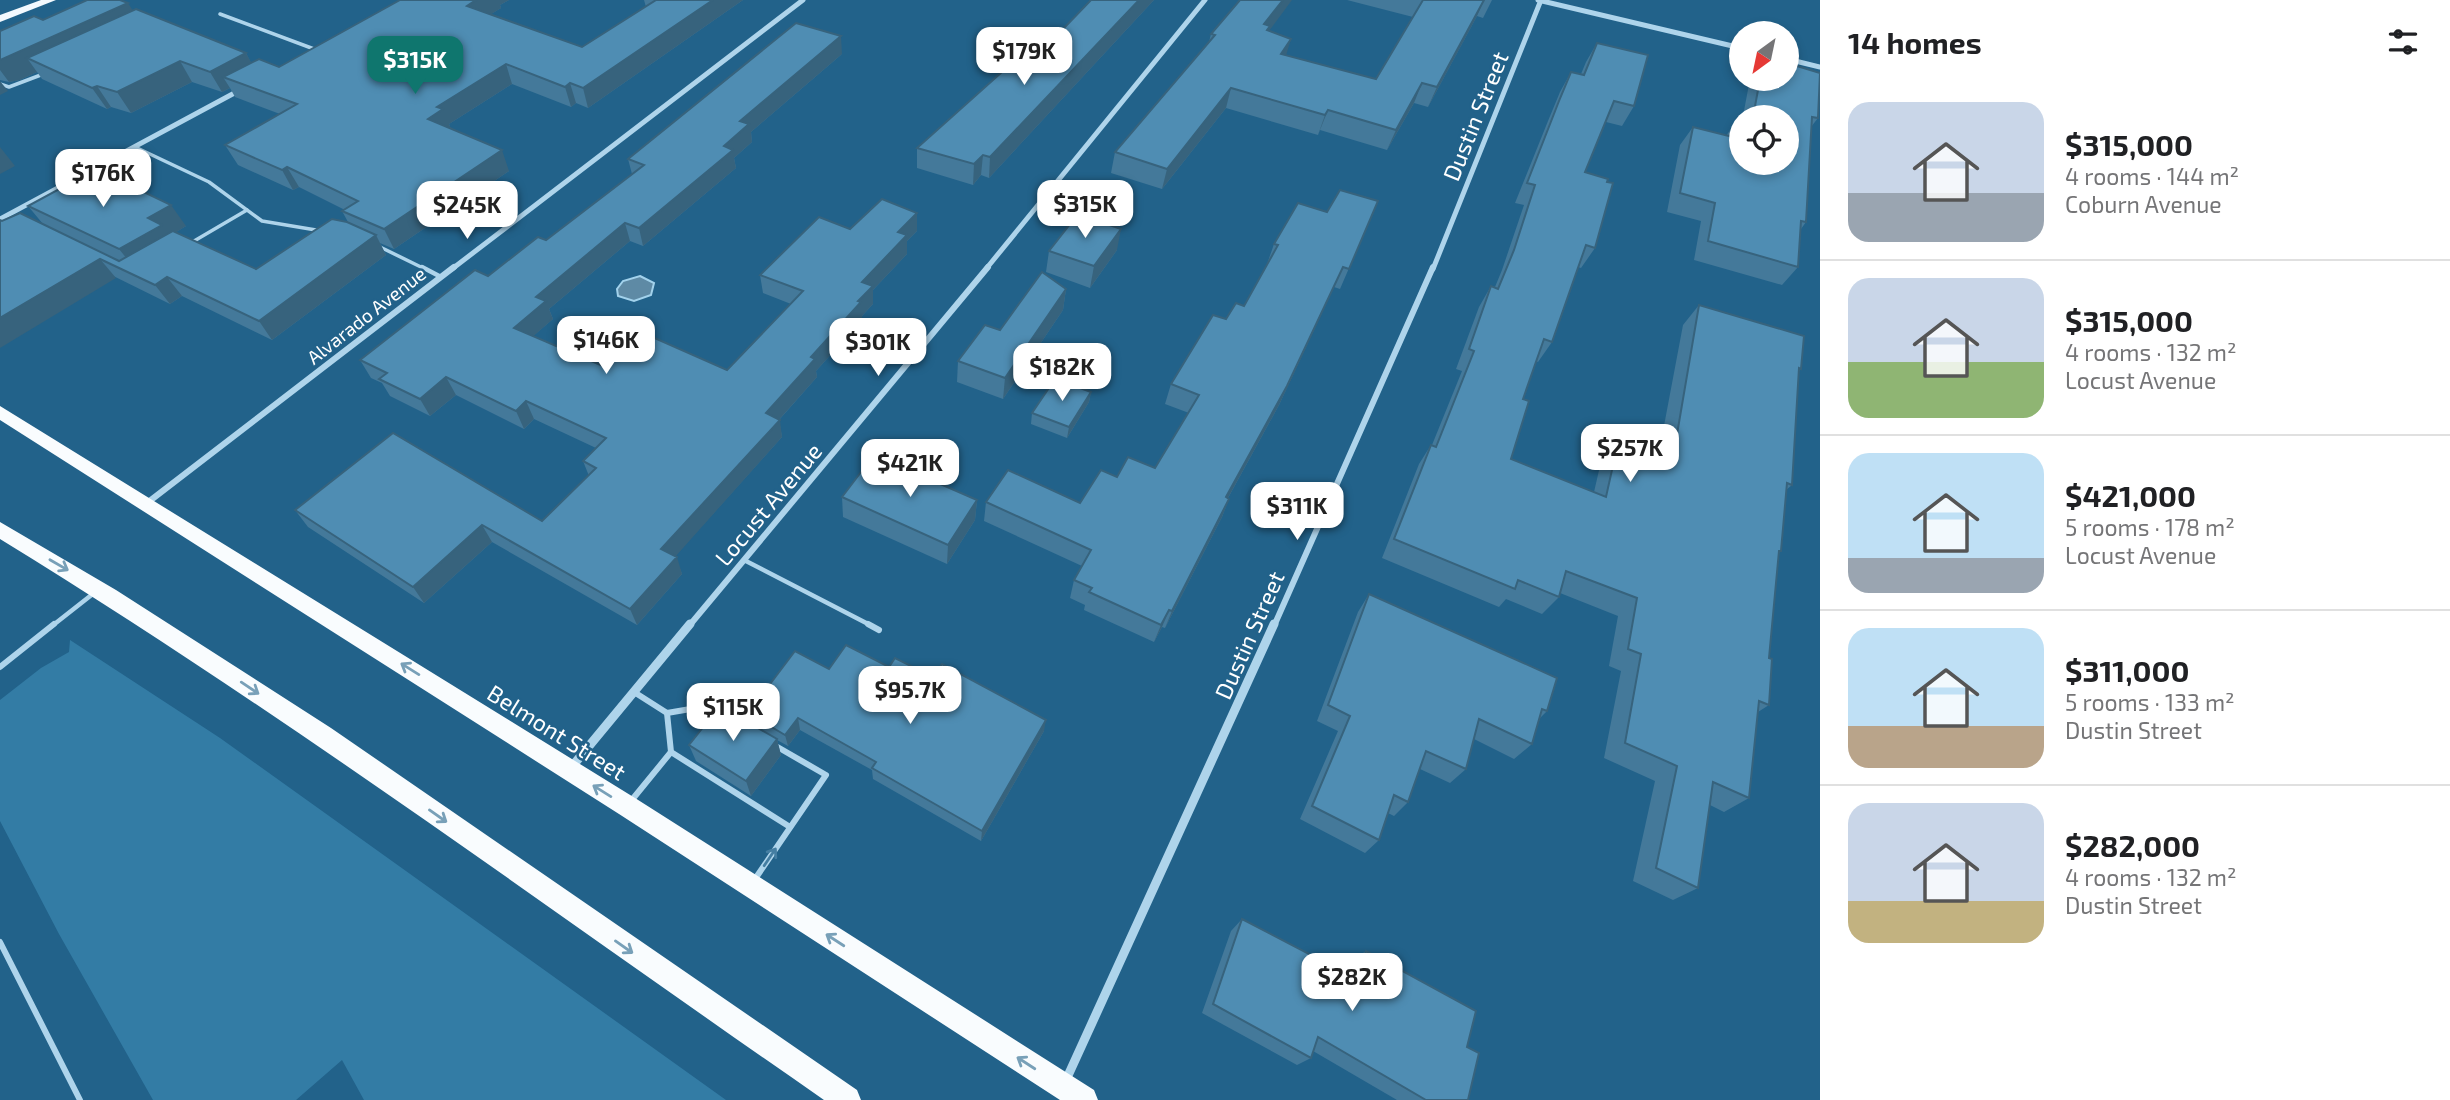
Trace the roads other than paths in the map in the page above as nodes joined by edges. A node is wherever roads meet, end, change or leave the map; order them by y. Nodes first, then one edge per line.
1 (51, 0) edge
2 (803, 0) edge
3 (1205, 0) edge
4 (1539, 0) edge
5 (220, 14) dead end
6 (0, 19) edge
7 (326, 43) edge
8 (1729, 45) edge
9 (314, 49) junction
10 (303, 55) edge
11 (1799, 62) edge
12 (1820, 67) edge
13 (57, 68) edge
14 (0, 84) edge
15 (243, 88) edge
16 (135, 147) junction
17 (247, 210) junction
18 (9, 214) junction
19 (18, 218) edge
20 (0, 219) edge
21 (331, 232) edge
22 (370, 242) edge
23 (181, 249) edge
24 (441, 277) junction
25 (0, 412) edge
26 (147, 503) junction
27 (0, 530) edge
28 (744, 560) junction
29 (99, 589) junction
30 (879, 630) dead end
31 (0, 667) edge
32 (634, 692) junction
33 (667, 713) junction
34 (731, 720) edge
35 (767, 741) edge
36 (671, 752) junction
37 (569, 770) junction
38 (627, 806) junction
39 (790, 827) junction
40 (750, 886) junction
41 (0, 942) edge
42 (1063, 1087) junction
43 (80, 1100) edge
44 (847, 1100) edge
45 (1084, 1100) edge

1 - 6 main road
2 - 24 street, Alvarado Avenue
3 - 28 street, Locust Avenue
4 - 8 street
4 - 42 street, Dustin Street
5 - 9 lane
7 - 9 street
9 - 10 street
11 - 12 street
13 - 14 lane
15 - 16 street
16 - 17 lane
16 - 18 street
17 - 21 lane
17 - 23 lane
18 - 19 lane
18 - 20 street
22 - 24 lane
24 - 26 street, Alvarado Avenue
25 - 26 highway, Belmont Street
37 -> 26 highway, Belmont Street
27 -> 29 highway
28 - 30 lane
28 - 32 street, Locust Avenue
29 - 31 lane
29 -> 44 highway
32 - 33 lane
32 - 37 street, Locust Avenue
33 - 34 lane
33 - 36 lane
35 - 39 lane
36 - 38 lane
36 - 39 lane
38 -> 37 highway, Belmont Street
38 - 40 highway, Belmont Street
40 -> 39 lane
42 -> 40 highway, Belmont Street
41 - 43 lane
42 - 45 highway, Belmont Street

